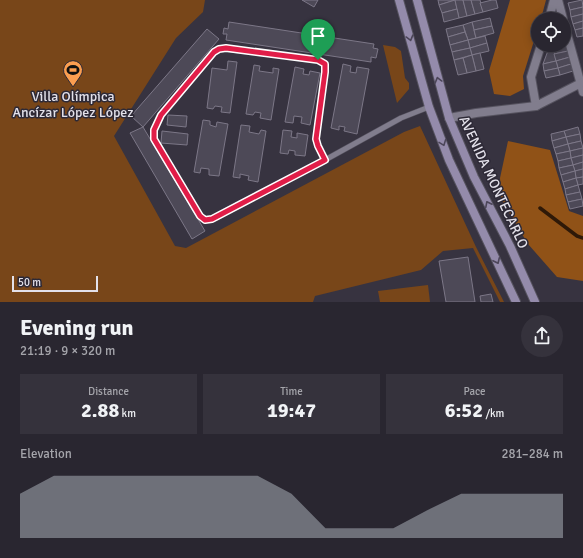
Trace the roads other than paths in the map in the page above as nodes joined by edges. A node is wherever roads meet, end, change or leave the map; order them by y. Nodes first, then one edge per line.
1 (399, 0) edge
2 (417, 0) edge
3 (554, 0) edge
4 (558, 0) edge
5 (551, 12) edge
6 (561, 12) edge
7 (571, 45) edge
8 (539, 52) edge
9 (582, 82) edge
10 (583, 92) edge
11 (536, 106) junction
12 (429, 107) junction
13 (449, 118) junction
14 (325, 160) junction
15 (516, 302) edge
16 (535, 302) edge

1 -> 12 main road, AVENIDA MONTECARLO
13 -> 2 main road, AVENIDA MONTECARLO
3 - 5 street
4 - 6 street
7 - 9 street
8 - 11 street
9 - 10 street
9 - 11 street
11 - 13 street
12 - 14 lane
12 -> 15 main road, AVENIDA MONTECARLO
16 -> 13 main road, AVENIDA MONTECARLO
14 - 14 lane

